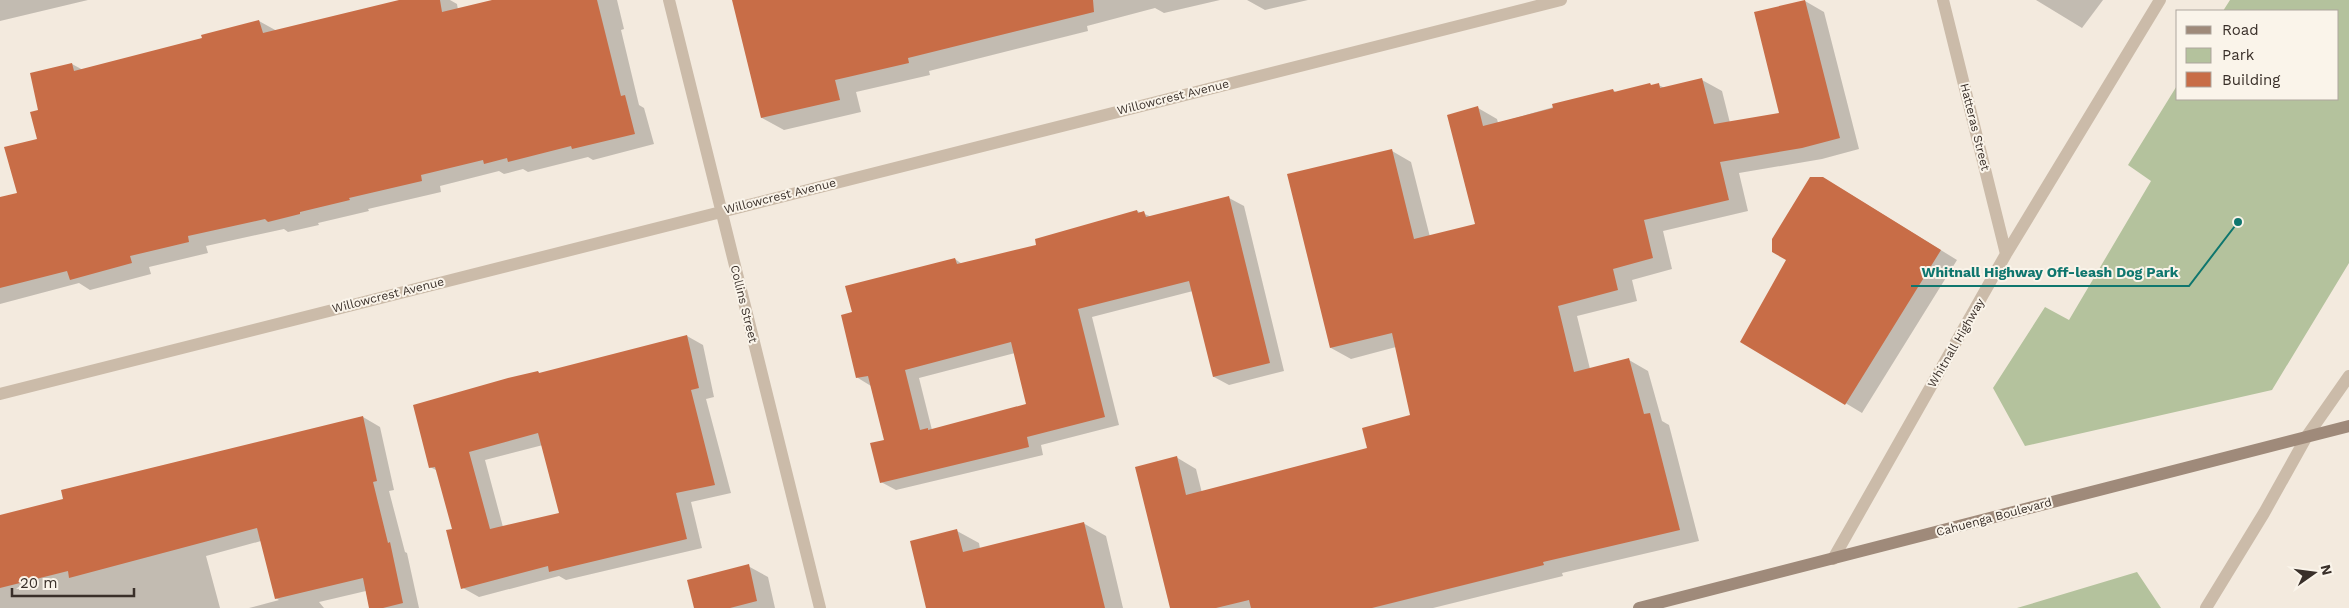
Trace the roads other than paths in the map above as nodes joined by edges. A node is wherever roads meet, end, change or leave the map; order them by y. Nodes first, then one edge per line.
1 (669, 0) edge
2 (1561, 0) edge
3 (1944, 0) edge
4 (2160, 0) edge
5 (721, 210) junction
6 (2006, 254) junction
7 (2349, 376) edge
8 (0, 394) edge
9 (2349, 426) edge
10 (2307, 436) junction
11 (1833, 559) junction
12 (820, 608) edge
13 (1639, 608) edge
14 (2206, 608) edge

1 - 5 street, Collins Street
2 - 5 street, Willowcrest Avenue
3 - 6 street, Hatteras Street
4 - 6 street, Whitnall Highway
5 - 8 street, Willowcrest Avenue
5 - 12 street, Collins Street
6 - 11 street, Whitnall Highway
7 - 10 street
9 - 10 main road, Cahuenga Boulevard
10 - 11 main road, Cahuenga Boulevard
10 - 14 street
11 - 13 main road, Cahuenga Boulevard

